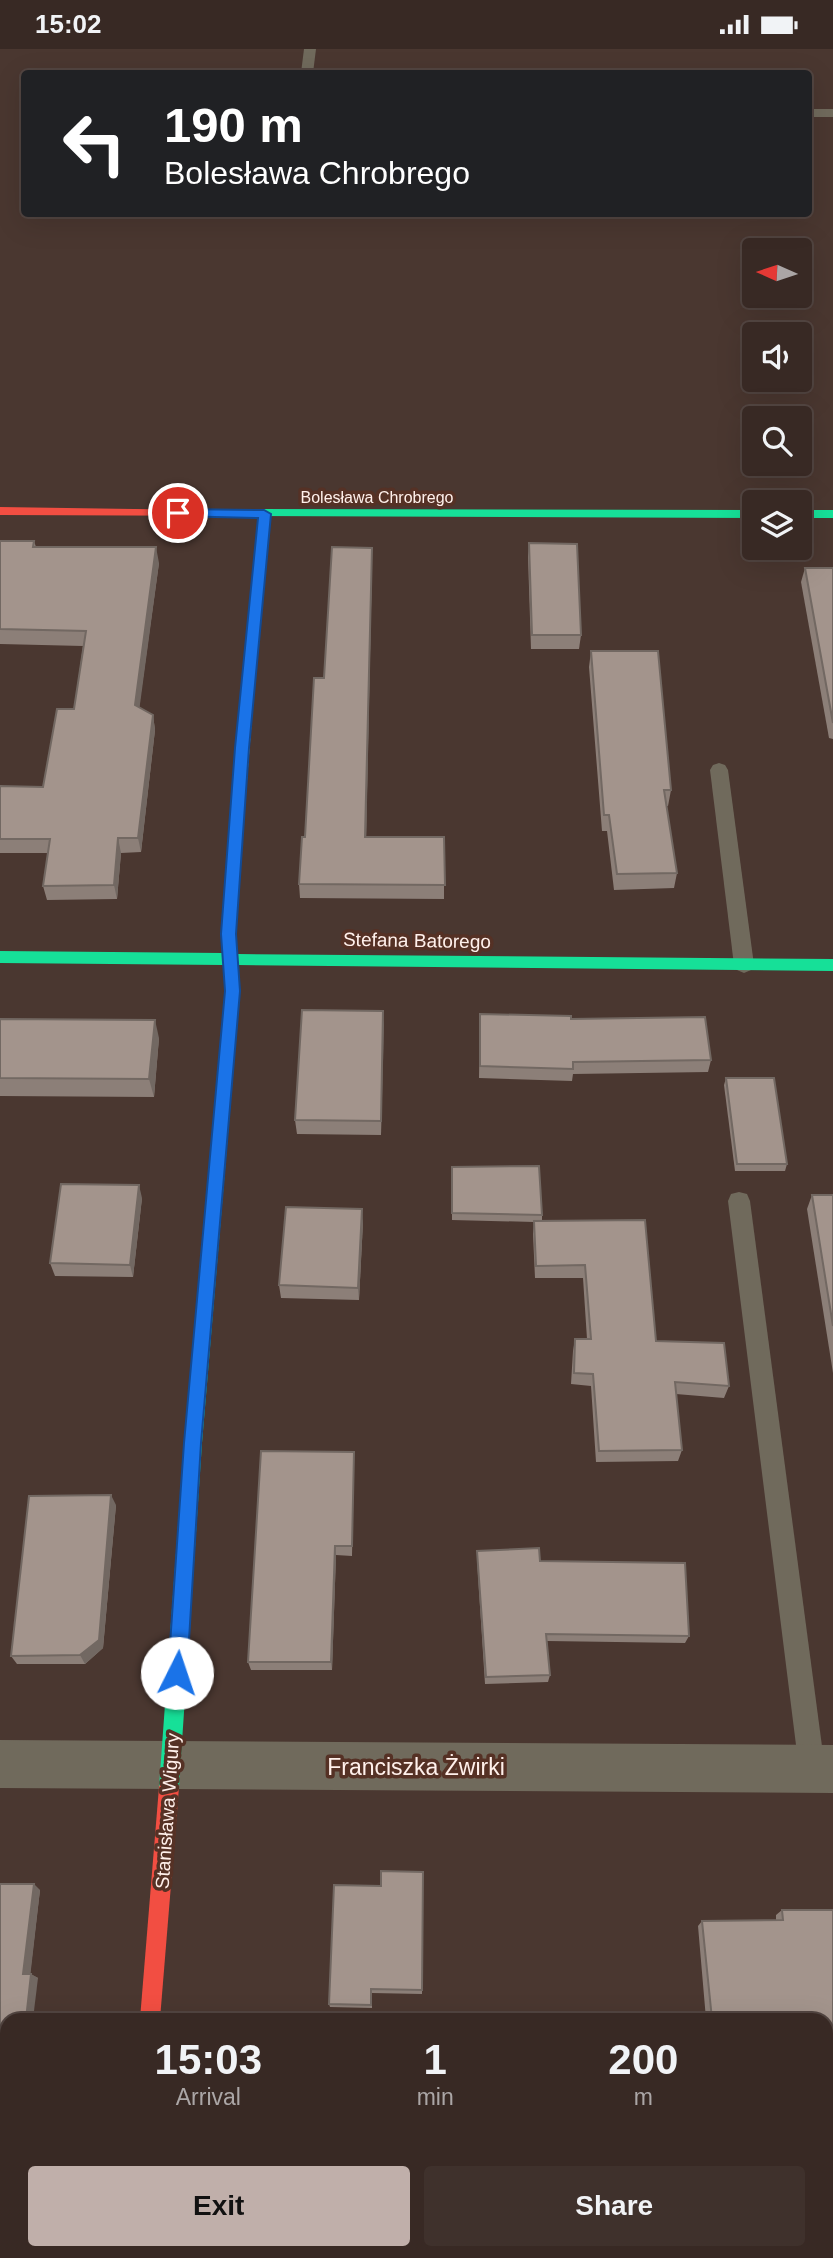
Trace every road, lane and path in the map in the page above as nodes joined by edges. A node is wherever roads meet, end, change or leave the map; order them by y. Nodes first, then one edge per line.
1 (310, 49) edge
2 (306, 70) edge
3 (812, 113) edge
4 (833, 113) edge
5 (0, 511) edge
6 (264, 514) junction
7 (812, 514) edge
8 (833, 514) edge
9 (742, 515) edge
10 (719, 770) dead end
11 (0, 957) edge
12 (232, 959) junction
13 (744, 965) junction
14 (833, 965) edge
15 (739, 1201) dead end
16 (0, 1764) edge
17 (171, 1765) junction
18 (823, 1769) edge
19 (150, 2013) edge

1 - 2 lane
3 - 4 lane
5 - 6 street, Bolesława Chrobrego
6 - 9 street, Bolesława Chrobrego
6 - 12 street, Stanisława Wigury
7 - 8 street
10 - 13 lane
11 - 12 street, Stefana Batorego
12 - 13 street, Stefana Batorego
12 - 17 street, Stanisława Wigury
13 - 14 street, Stefana Batorego
15 - 18 lane
16 - 17 street, Franciszka Żwirki
17 - 18 street, Franciszka Żwirki
17 - 19 street, Stanisława Wigury

